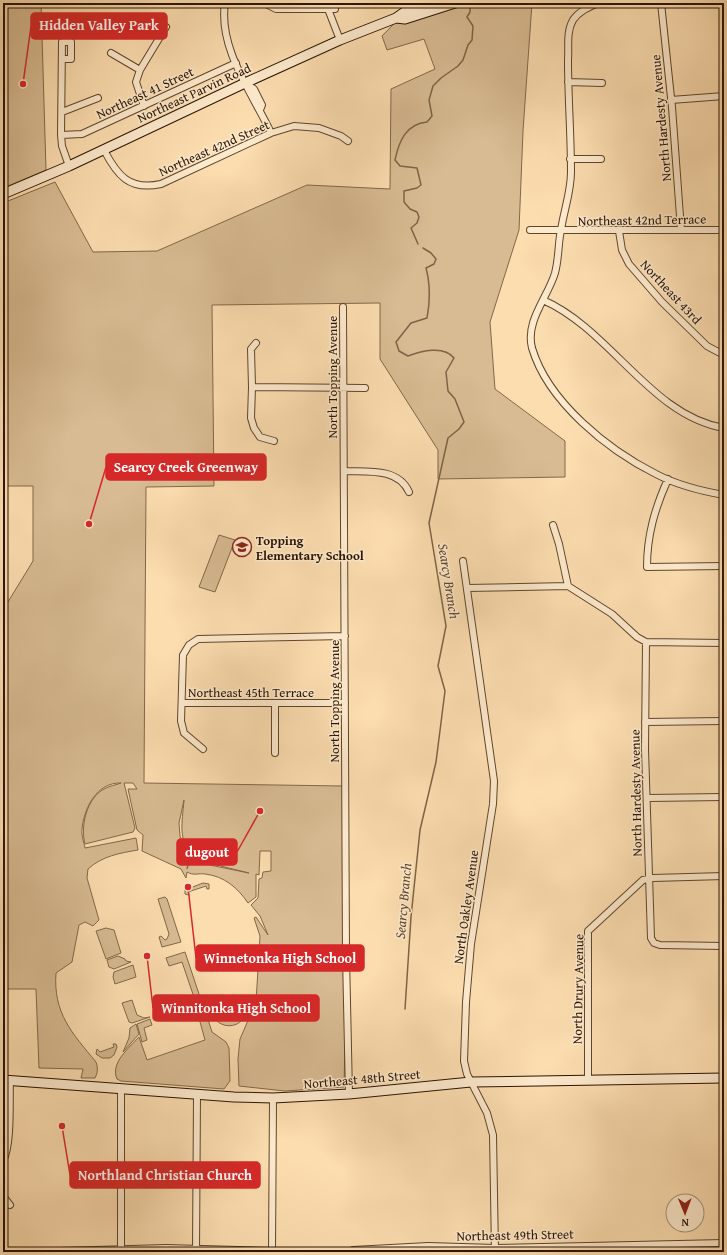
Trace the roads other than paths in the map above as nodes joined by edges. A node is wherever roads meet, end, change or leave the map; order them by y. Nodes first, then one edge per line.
1 (224, 3) edge
2 (264, 3) edge
3 (427, 3) edge
4 (455, 3) edge
5 (598, 3) edge
6 (661, 3) edge
7 (328, 9) junction
8 (336, 9) dead end
9 (396, 18) junction
10 (166, 27) dead end
11 (340, 40) junction
12 (111, 53) dead end
13 (62, 59) dead end
14 (236, 63) junction
15 (140, 70) junction
16 (568, 82) junction
17 (245, 83) junction
18 (602, 83) dead end
19 (724, 96) edge
20 (98, 98) dead end
21 (671, 100) junction
22 (144, 106) junction
23 (62, 112) junction
24 (271, 133) junction
25 (61, 135) junction
26 (348, 141) dead end
27 (104, 150) junction
28 (570, 159) junction
29 (601, 159) dead end
30 (69, 166) junction
31 (3, 194) edge
32 (530, 230) dead end
33 (681, 230) junction
34 (724, 230) edge
35 (560, 231) junction
36 (619, 231) junction
37 (543, 300) junction
38 (343, 307) dead end
39 (256, 343) dead end
40 (724, 355) edge
41 (252, 387) junction
42 (343, 388) junction
43 (365, 388) dead end
44 (724, 428) edge
45 (274, 441) dead end
46 (344, 471) junction
47 (668, 479) junction
48 (409, 492) dead end
49 (724, 495) edge
50 (553, 525) dead end
51 (463, 561) dead end
52 (724, 566) edge
53 (568, 586) junction
54 (467, 588) junction
55 (345, 636) junction
56 (646, 642) junction
57 (724, 643) edge
58 (182, 703) junction
59 (276, 703) junction
60 (345, 703) junction
61 (724, 721) edge
62 (645, 722) junction
63 (203, 750) dead end
64 (275, 753) dead end
65 (724, 797) edge
66 (647, 798) junction
67 (724, 876) edge
68 (649, 879) junction
69 (724, 946) edge
70 (724, 1078) edge
71 (588, 1079) junction
72 (6, 1080) edge
73 (471, 1082) junction
74 (121, 1088) junction
75 (197, 1094) junction
76 (349, 1094) junction
77 (273, 1098) junction
78 (6, 1124) edge
79 (3, 1161) edge
80 (3, 1196) edge
81 (10, 1205) dead end
82 (724, 1243) edge
83 (495, 1250) edge
84 (60, 1251) edge
85 (121, 1251) edge
86 (196, 1251) edge
87 (353, 1251) edge
88 (272, 1252) edge

1 - 14 street
2 - 7 street
3 - 9 street, Northeast Parvin Road
4 - 9 street, Northeast Parvin Road
5 - 16 street
6 - 21 street, North Hardesty Avenue
7 - 8 street
7 - 11 street
9 - 11 street, Northeast Parvin Road
10 - 15 street
11 - 17 street, Northeast Parvin Road
12 - 15 street
13 - 23 street
14 - 17 street
14 - 22 street, Northeast 41 Street
15 - 22 street
16 - 18 street
16 - 28 street
17 - 24 street
17 - 27 street, Northeast Parvin Road
19 - 21 street
20 - 23 street
21 - 33 street, North Hardesty Avenue
22 - 25 street, Northeast 41 Street
23 - 25 street
24 - 26 street, Northeast 42nd Street
24 - 27 street, Northeast 42nd Street
25 - 30 street
27 - 30 street, Northeast Parvin Road
28 - 29 street
28 - 35 street
30 - 31 street, Northeast Parvin Road
32 - 35 street
33 - 34 street, Northeast 42nd Terrace
33 - 36 street, Northeast 42nd Terrace
35 - 36 street, Northeast 42nd Terrace
35 - 37 street
36 - 40 street, Northeast 43rd
37 - 44 street
37 - 47 street
38 - 42 street, North Topping Avenue
39 - 41 street
41 - 42 street
41 - 45 street
42 - 43 street
42 - 46 street, North Topping Avenue
46 - 48 street
46 - 55 street, North Topping Avenue
47 - 49 street
47 - 52 street
50 - 53 street
51 - 54 street, North Oakley Avenue
53 - 54 street
53 - 56 street
54 - 73 street, North Oakley Avenue
55 - 58 street
55 - 60 street, North Topping Avenue
56 - 57 street
56 - 62 street, North Hardesty Avenue
58 - 59 street, Northeast 45th Terrace
58 - 63 street
59 - 60 street, Northeast 45th Terrace
59 - 64 street
60 - 76 street, North Topping Avenue
61 - 62 street
62 - 66 street, North Hardesty Avenue
65 - 66 street
66 - 68 street, North Hardesty Avenue
67 - 68 street
68 - 69 street, North Hardesty Avenue
68 - 71 street, North Drury Avenue
70 - 71 street, Northeast 48th Street
71 - 73 street, Northeast 48th Street
72 - 74 street, Northeast 48th Street
72 - 78 street
73 - 76 street, Northeast 48th Street
73 - 83 street, North Oakley Avenue
74 - 75 street, Northeast 48th Street
74 - 85 street
75 - 77 street, Northeast 48th Street
75 - 86 street
76 - 77 street, Northeast 48th Street
77 - 88 street
78 - 79 street
80 - 81 street
82 - 83 street, Northeast 49th Street
83 - 87 street, Northeast 49th Street
84 - 85 street
85 - 86 street
86 - 88 street

